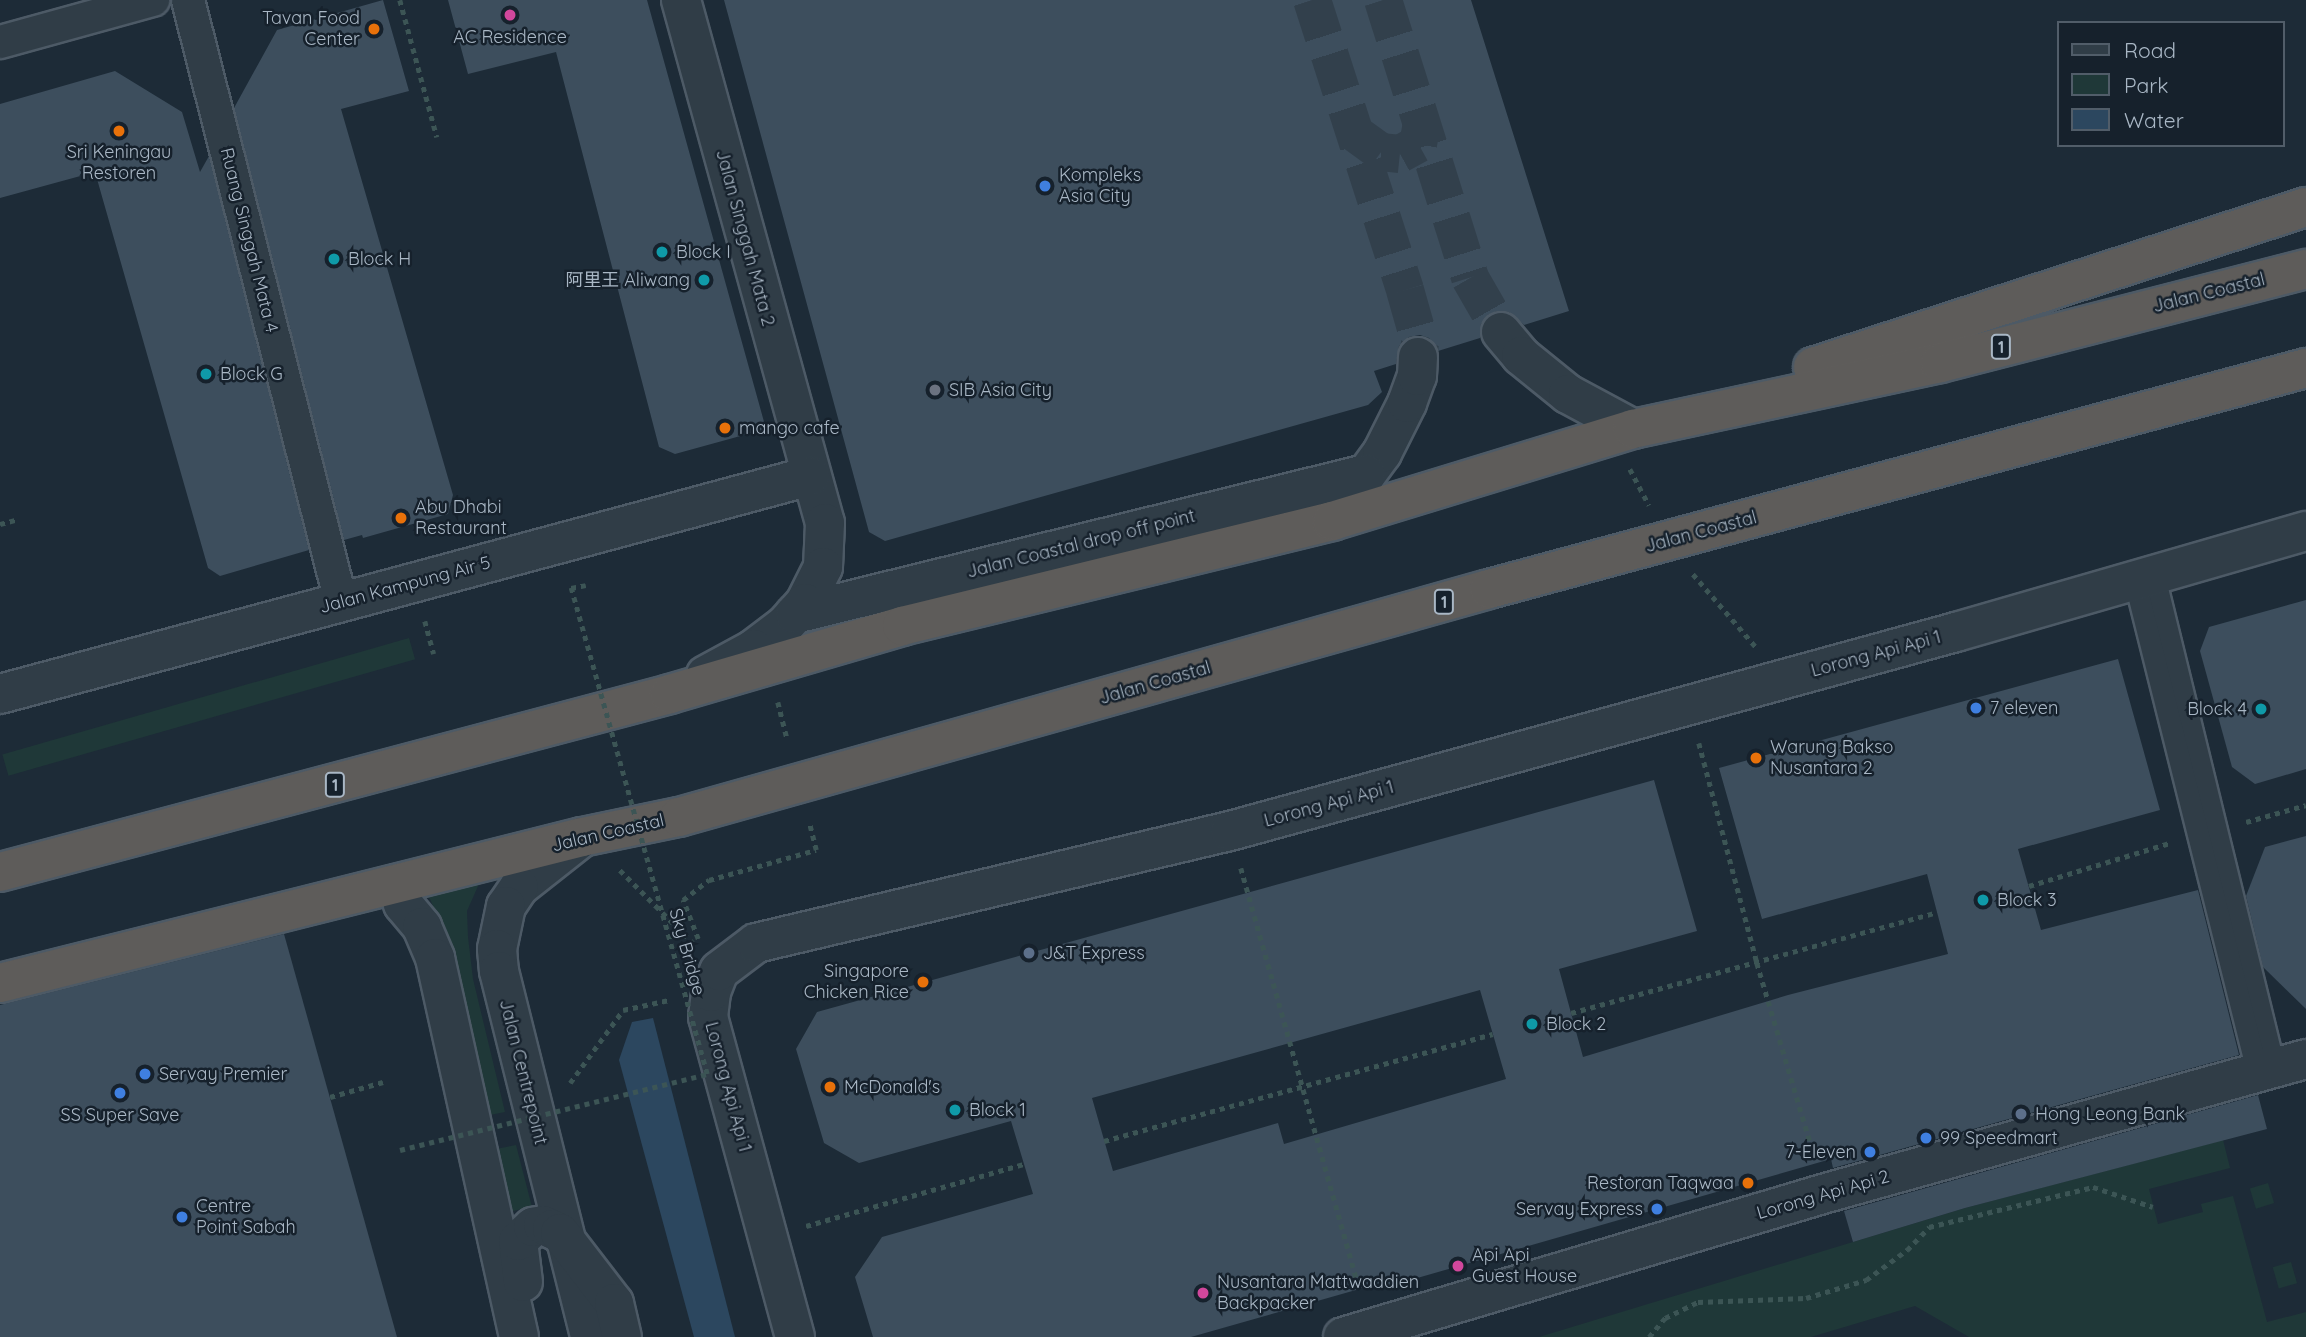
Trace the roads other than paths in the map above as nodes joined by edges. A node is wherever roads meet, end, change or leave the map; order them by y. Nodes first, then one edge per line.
1 (153, 0) edge
2 (188, 0) edge
3 (681, 0) edge
4 (0, 42) edge
5 (2306, 207) edge
6 (2306, 269) edge
7 (1501, 332) tunnel mouth
8 (1418, 357) tunnel mouth
9 (2306, 368) edge
10 (1693, 414) junction
11 (1633, 429) junction
12 (1366, 474) junction
13 (810, 476) junction
14 (1332, 521) junction
15 (2306, 531) edge
16 (2145, 579) junction
17 (341, 602) junction
18 (795, 614) junction
19 (0, 694) edge
20 (670, 694) junction
21 (582, 837) junction
22 (0, 872) edge
23 (397, 884) junction
24 (0, 983) edge
25 (2279, 1066) edge
26 (565, 1244) junction
27 (1357, 1333) edge
28 (519, 1337) edge
29 (528, 1337) edge
30 (590, 1337) edge
31 (622, 1337) edge
32 (795, 1337) edge

1 - 4 street
2 - 17 street, Ruang Singgah Mata 4
3 - 13 street, Jalan Singgah Mata 2
5 - 10 highway
6 - 10 highway, Jalan Coastal / 1
7 - 11 street
8 - 12 street
9 - 21 highway, Jalan Coastal / 1
10 - 11 highway, Jalan Coastal / 1
11 - 14 highway, Jalan Coastal / 1
12 - 14 street
12 - 18 street, Jalan Coastal drop off point
13 - 17 street, Jalan Kampung Air 5
13 - 18 street, Jalan Singgah Mata 2
14 - 20 highway, Jalan Coastal / 1
15 - 16 street, Lorong Api Api 1
16 - 25 lane
16 - 32 street, Lorong Api Api 1
17 - 19 street, Jalan Kampung Air 5
18 - 20 street
20 - 22 highway, Jalan Coastal / 1
21 - 23 highway, Jalan Coastal / 1
21 - 26 street, Jalan Centrepoint
23 - 24 highway, Jalan Coastal / 1
23 - 28 street
25 - 27 street, Lorong Api Api 2
26 - 29 street
26 - 30 street, Jalan Centrepoint
26 - 31 street

